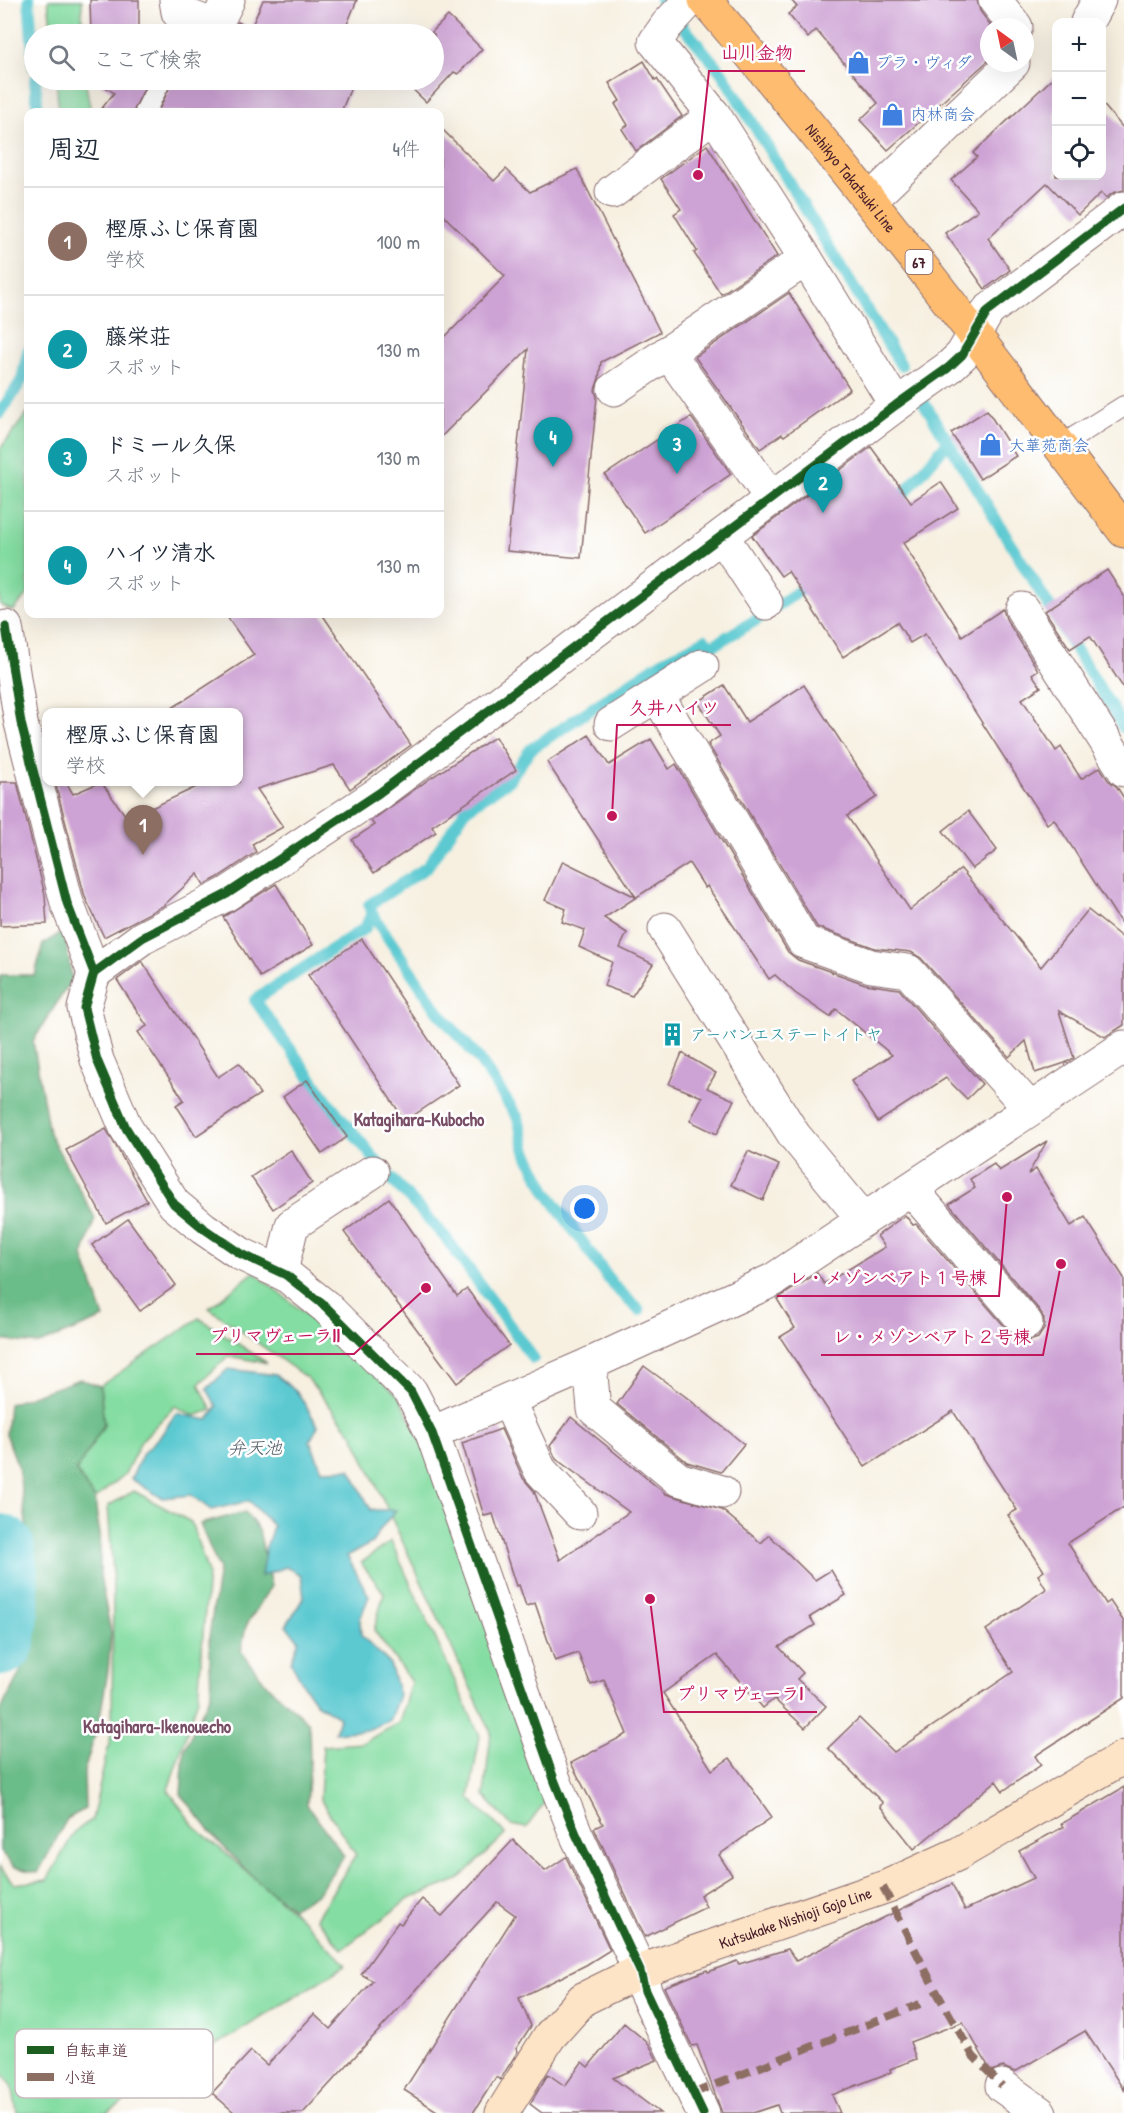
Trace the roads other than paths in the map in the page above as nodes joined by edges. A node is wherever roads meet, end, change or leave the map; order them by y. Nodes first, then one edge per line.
1 (228, 0) edge
2 (995, 0) edge
3 (1099, 0) edge
4 (686, 8) edge
5 (185, 18) edge
6 (1009, 18) edge
7 (1089, 18) edge
8 (208, 24) edge
9 (216, 24) edge
10 (1004, 72) edge
11 (156, 90) edge
12 (147, 108) edge
13 (714, 115) junction
14 (612, 192) dead end
15 (870, 201) junction
16 (1124, 208) edge
17 (806, 259) junction
18 (975, 334) junction
19 (668, 352) junction
20 (614, 388) dead end
21 (896, 405) junction
22 (1124, 406) edge
23 (1060, 446) junction
24 (772, 499) junction
25 (1124, 531) edge
26 (722, 536) junction
27 (766, 603) dead end
28 (1023, 609) dead end
29 (6, 627) dead end
30 (702, 666) dead end
31 (657, 695) junction
32 (611, 724) dead end
33 (1124, 770) edge
34 (665, 929) dead end
35 (94, 973) junction
36 (1124, 1047) edge
37 (1030, 1109) junction
38 (372, 1172) dead end
39 (911, 1189) junction
40 (863, 1219) junction
41 (281, 1272) junction
42 (1026, 1323) dead end
43 (590, 1364) junction
44 (508, 1400) junction
45 (432, 1433) junction
46 (722, 1492) dead end
47 (580, 1513) dead end
48 (1124, 1758) edge
49 (640, 1971) junction
50 (1002, 2086) dead end
51 (502, 2113) edge
52 (703, 2113) edge
53 (1040, 2113) edge

1 - 9 street
2 - 6 street
3 - 7 street
4 - 13 street
4 - 15 main road, Nishikyo Takatsuki Line / 67
5 - 8 street
10 - 15 street
11 - 12 lane
13 - 14 street
13 - 17 street
15 - 18 main road, Nishikyo Takatsuki Line / 67
16 - 18 street
17 - 19 street
17 - 21 street
18 - 21 street
18 - 23 main road, Nishikyo Takatsuki Line / 67
19 - 20 street
19 - 24 street
21 - 24 street
22 - 23 lane
23 - 25 main road, Nishikyo Takatsuki Line / 67
24 - 26 street
26 - 27 street
26 - 35 street
28 - 33 street
29 - 35 street
30 - 31 street
31 - 32 street
31 - 37 street
34 - 40 street
35 - 41 street
36 - 37 street
37 - 39 street
38 - 41 street
39 - 40 street
39 - 42 street
40 - 43 street
41 - 45 street
43 - 44 street
43 - 46 street
44 - 45 street
44 - 47 street
45 - 49 street
48 - 49 main road, Kutsukake Nishioji Gojo Line
49 - 51 main road, Kutsukake Nishioji Gojo Line
49 - 52 street
50 - 53 street

